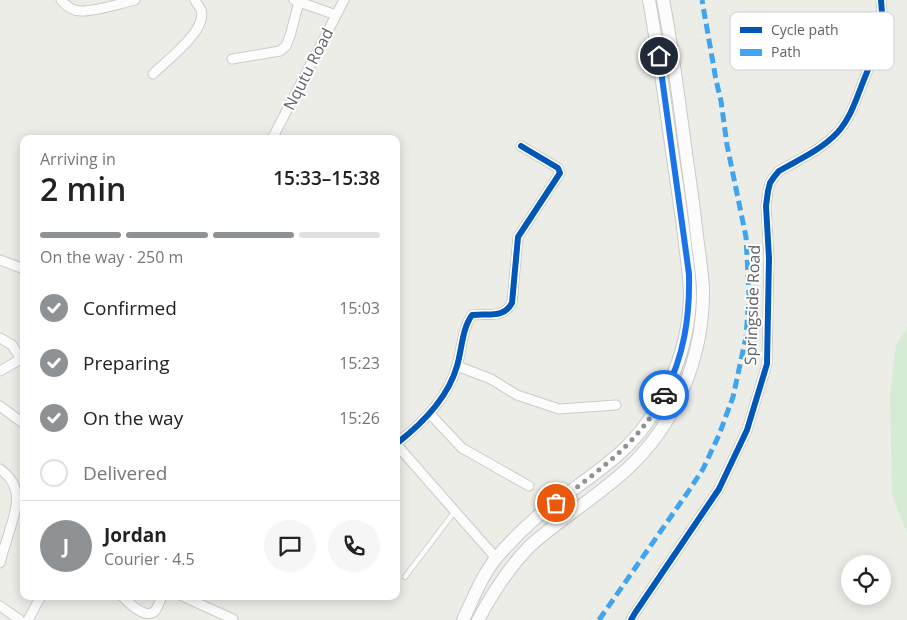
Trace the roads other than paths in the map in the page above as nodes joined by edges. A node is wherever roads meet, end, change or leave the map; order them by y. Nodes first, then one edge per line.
1 (61, 0) edge
2 (135, 0) edge
3 (194, 0) edge
4 (344, 0) edge
5 (649, 0) edge
6 (663, 0) edge
7 (296, 1) edge
8 (336, 15) junction
9 (232, 59) dead end
10 (868, 70) edge
11 (153, 74) dead end
12 (274, 135) edge
13 (521, 146) dead end
14 (0, 260) edge
15 (20, 268) edge
16 (0, 338) edge
17 (20, 356) edge
18 (20, 360) edge
19 (457, 366) junction
20 (0, 371) edge
21 (616, 405) dead end
22 (0, 406) edge
23 (430, 414) junction
24 (20, 421) edge
25 (400, 441) edge
26 (400, 449) edge
27 (0, 469) edge
28 (529, 486) dead end
29 (455, 511) junction
30 (496, 558) junction
31 (0, 563) edge
32 (405, 577) dead end
33 (39, 600) edge
34 (126, 600) edge
35 (160, 600) edge
36 (191, 600) edge
37 (0, 606) edge
38 (17, 618) edge
39 (233, 619) edge
40 (28, 620) edge
41 (463, 620) edge
42 (478, 620) edge
43 (631, 620) edge

1 - 2 street
3 - 11 street
4 - 8 street, Nqutu Road
5 - 30 main road
6 - 42 main road
7 - 8 street
7 - 9 street
8 - 12 street, Nqutu Road
10 - 43 street, Springside Road
13 - 19 street
14 - 15 street
16 - 17 street
18 - 20 street
19 - 21 street
19 - 23 street
22 - 24 street
23 - 25 street
23 - 28 street
26 - 29 street
27 - 31 street
29 - 30 street
29 - 32 lane
30 - 41 main road
33 - 40 street
34 - 35 street
36 - 39 street
37 - 38 street

